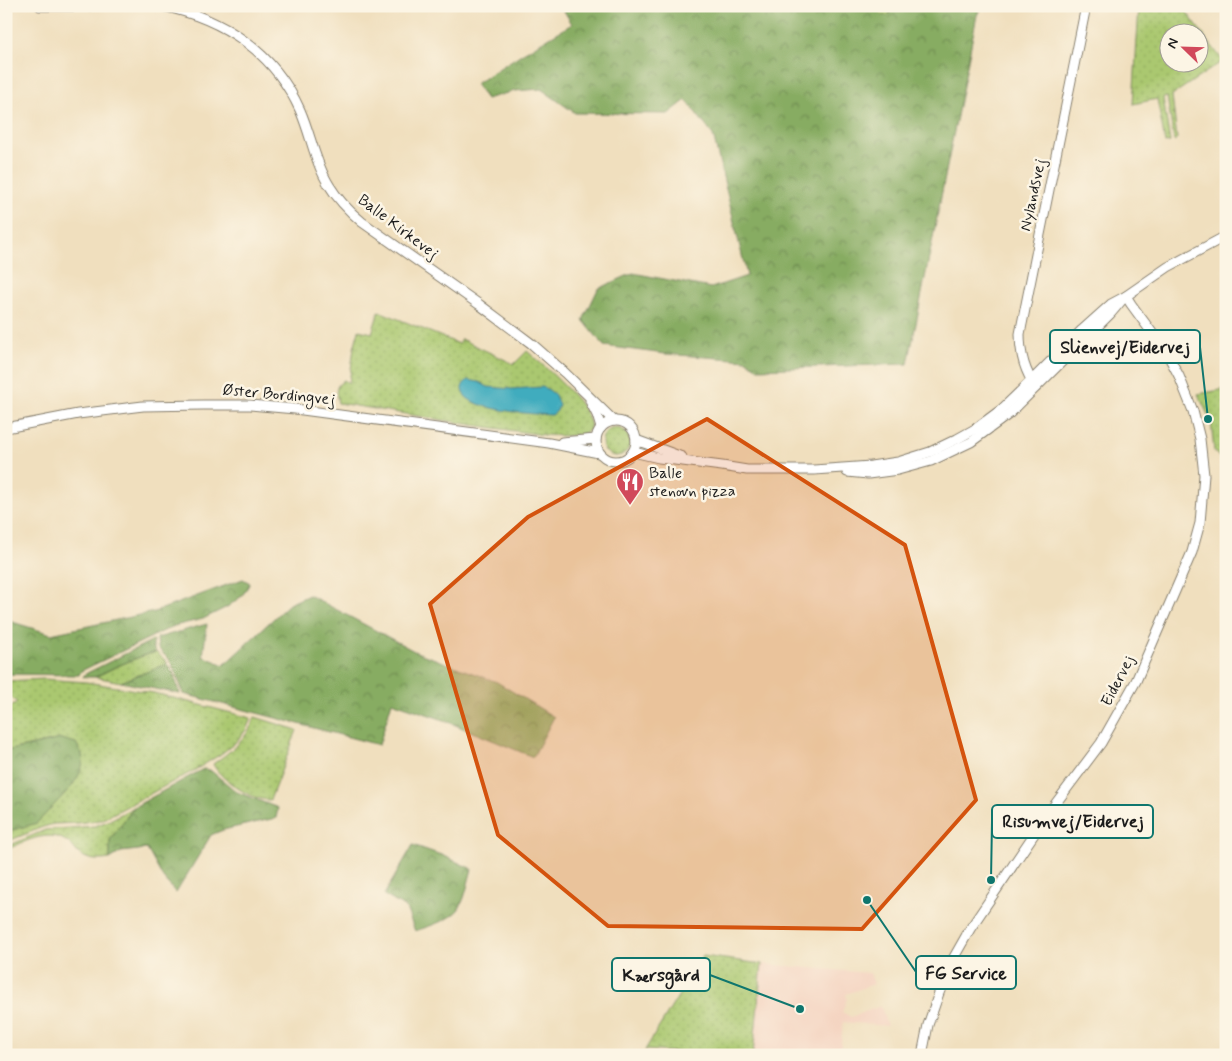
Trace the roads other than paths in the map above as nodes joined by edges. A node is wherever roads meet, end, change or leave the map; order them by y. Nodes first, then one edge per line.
1 (40, 6) edge
2 (88, 6) edge
3 (163, 6) edge
4 (1086, 6) edge
5 (1226, 236) edge
6 (1126, 296) junction
7 (1034, 384) junction
8 (586, 394) junction
9 (614, 421) junction
10 (6, 428) edge
11 (601, 428) junction
12 (596, 439) junction
13 (636, 440) junction
14 (549, 443) junction
15 (599, 452) junction
16 (633, 452) junction
17 (701, 463) junction
18 (922, 1055) edge

1 - 2 street
3 - 8 street, Balle Kirkevej
4 - 7 street, Nylandsvej
5 - 6 street
6 - 7 street
6 - 18 street, Eidervej
7 - 17 street
8 - 9 street, Balle Kirkevej
8 - 11 street, Balle Kirkevej
9 - 11 street
9 - 13 street
10 - 14 street, Øster Bordingvej
11 - 12 street
12 - 14 street, Øster Bordingvej
12 - 15 street
13 - 16 street
13 - 17 street
14 - 15 street, Øster Bordingvej
15 - 16 street
16 - 17 street

